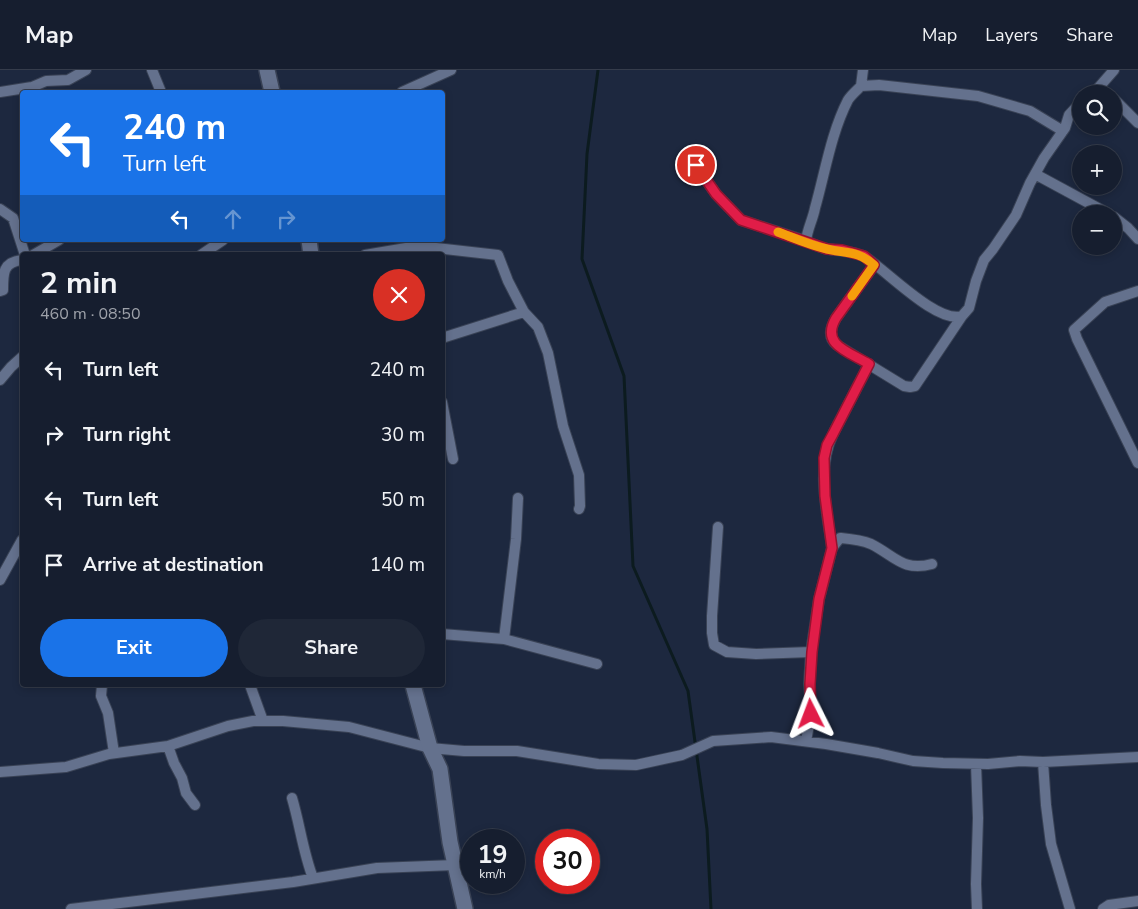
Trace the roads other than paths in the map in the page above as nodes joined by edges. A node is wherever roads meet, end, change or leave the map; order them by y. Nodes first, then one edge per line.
1 (86, 70) edge
2 (152, 70) edge
3 (267, 70) edge
4 (451, 70) edge
5 (863, 70) edge
6 (1114, 70) edge
7 (1103, 85) edge
8 (861, 86) junction
9 (159, 90) edge
10 (272, 90) edge
11 (406, 90) edge
12 (0, 92) edge
13 (1122, 107) edge
14 (1072, 111) edge
15 (1138, 123) edge
16 (1063, 131) junction
17 (687, 153) dead end
18 (1035, 174) junction
19 (1092, 205) edge
20 (0, 209) edge
21 (1122, 223) edge
22 (1138, 239) edge
23 (20, 240) edge
24 (806, 241) junction
25 (56, 242) edge
26 (220, 242) edge
27 (419, 250) edge
28 (38, 252) edge
29 (205, 252) edge
30 (397, 252) edge
31 (20, 260) edge
32 (874, 265) junction
33 (0, 291) edge
34 (1138, 291) edge
35 (524, 312) junction
36 (962, 316) junction
37 (445, 337) edge
38 (20, 359) edge
39 (869, 364) junction
40 (0, 380) edge
41 (445, 417) edge
42 (453, 458) dead end
43 (1138, 463) edge
44 (518, 498) dead end
45 (579, 509) dead end
46 (718, 527) dead end
47 (20, 545) edge
48 (832, 548) junction
49 (932, 564) dead end
50 (0, 580) edge
51 (445, 634) edge
52 (504, 639) junction
53 (812, 652) junction
54 (596, 664) dead end
55 (102, 687) edge
56 (251, 687) edge
57 (414, 687) edge
58 (263, 721) junction
59 (806, 741) junction
60 (168, 746) junction
61 (430, 748) junction
62 (114, 753) junction
63 (1138, 757) edge
64 (1043, 762) junction
65 (976, 764) junction
66 (0, 772) edge
67 (292, 798) dead end
68 (195, 805) dead end
69 (455, 864) junction
70 (313, 878) junction
71 (1138, 901) edge
72 (71, 909) edge
73 (465, 909) edge
74 (977, 909) edge
75 (1070, 909) edge
76 (1103, 909) edge

1 - 12 street
2 - 9 street
3 - 10 street
4 - 11 street
5 - 8 street
6 - 7 street
8 - 16 street
8 - 24 street
13 - 15 street
14 - 16 street
16 - 18 street
17 - 24 street
18 - 19 street
18 - 36 street
20 - 23 street
21 - 22 street
24 - 32 street
25 - 28 street
26 - 29 street
27 - 30 street
27 - 35 street
31 - 33 street
32 - 36 street
32 - 39 street
34 - 43 street
35 - 37 street
35 - 45 street
36 - 39 street
38 - 40 street
39 - 48 street
41 - 42 street
44 - 52 street
46 - 53 street
47 - 50 street
48 - 49 street
48 - 53 street
51 - 52 street
52 - 54 street
53 - 59 street
55 - 62 street
56 - 58 street
57 - 61 street
58 - 60 street
58 - 61 street
59 - 61 street
59 - 65 street
60 - 62 street
60 - 68 street
61 - 69 street
62 - 66 street
63 - 64 street
64 - 65 street
64 - 75 street
65 - 74 street
67 - 70 street
69 - 70 street
69 - 73 street
70 - 72 street
71 - 76 street

